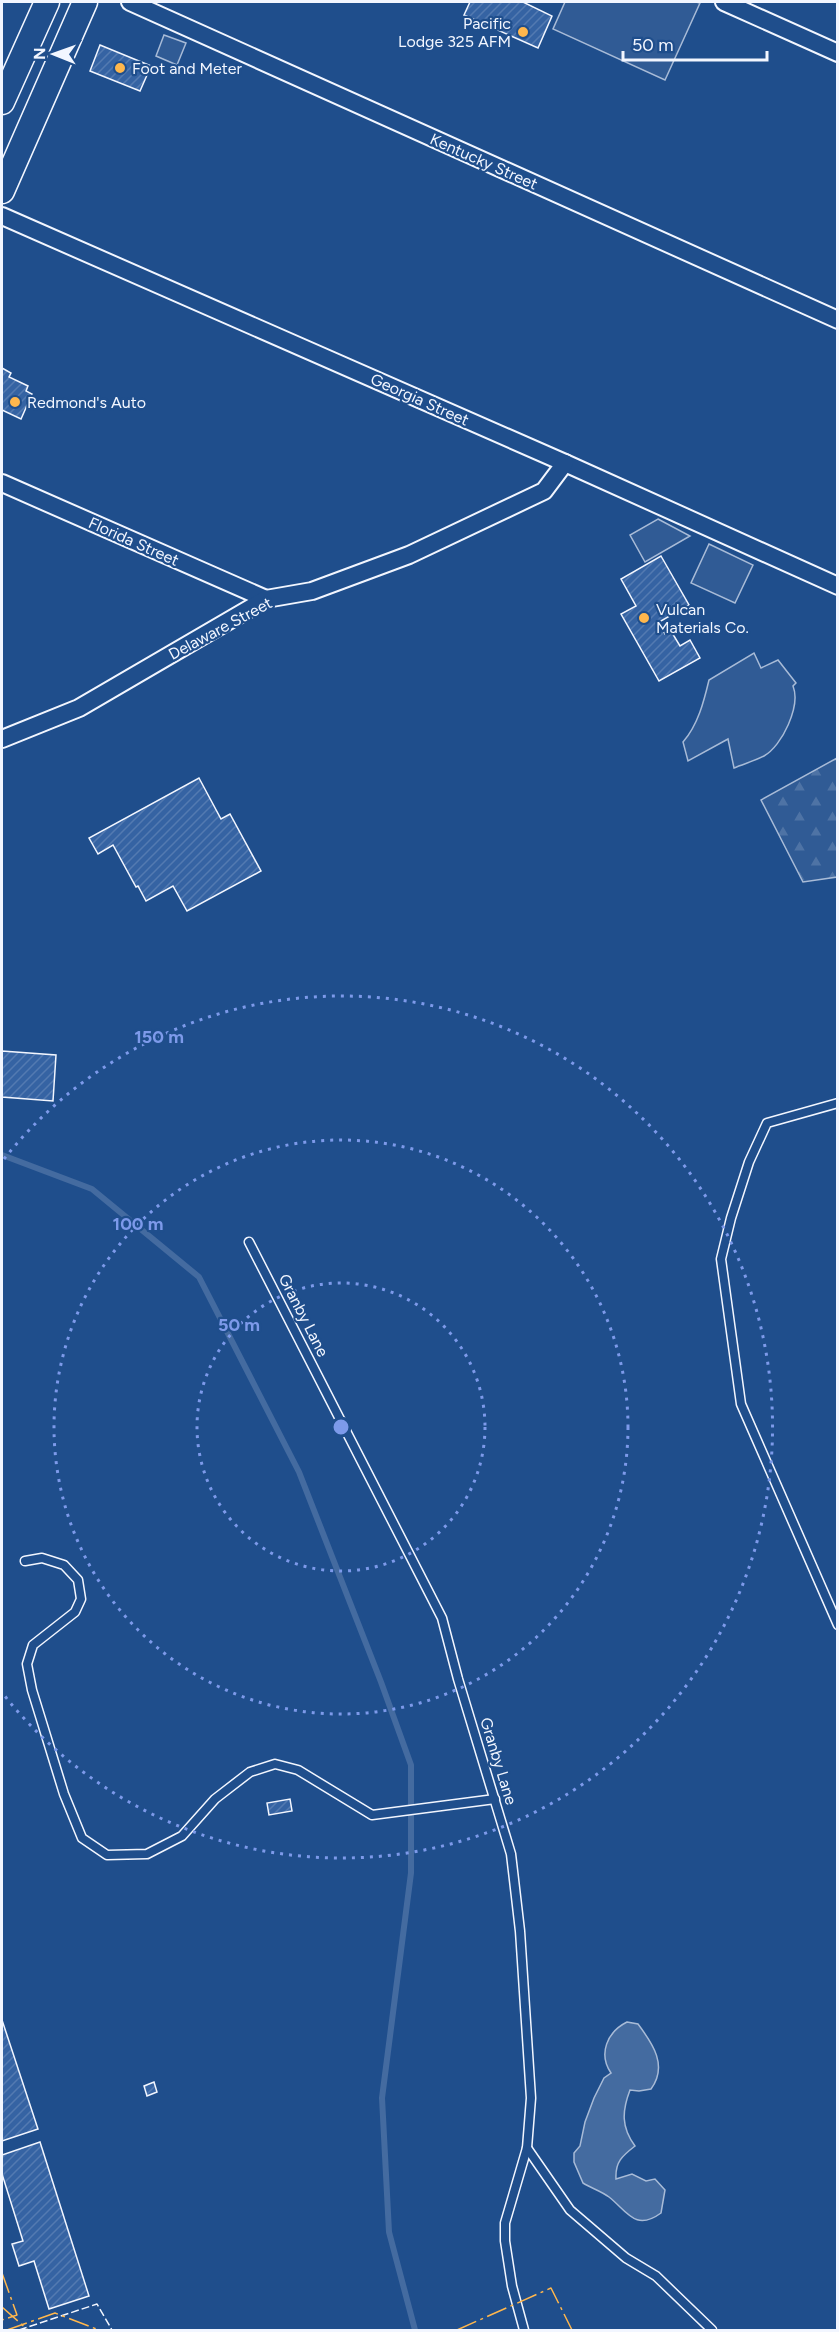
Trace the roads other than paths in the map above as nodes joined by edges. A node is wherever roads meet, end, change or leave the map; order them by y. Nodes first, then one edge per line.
1 (47, 2) edge
2 (85, 2) edge
3 (130, 2) edge
4 (724, 2) edge
5 (837, 53) edge
6 (2, 102) edge
7 (2, 191) edge
8 (2, 216) edge
9 (837, 320) edge
10 (565, 463) junction
11 (2, 483) edge
12 (837, 586) edge
13 (266, 599) junction
14 (2, 739) edge
15 (837, 1103) edge
16 (249, 1242) dead end
17 (25, 1561) dead end
18 (837, 1625) edge
19 (495, 1799) junction
20 (527, 2148) junction
21 (525, 2331) edge
22 (712, 2331) edge

1 - 6 main road
2 - 7 main road
3 - 9 street, Kentucky Street
4 - 5 street
8 - 10 street, Georgia Street
10 - 12 street, Georgia Street
10 - 13 street, Delaware Street
11 - 13 street, Florida Street
13 - 14 street, Delaware Street
15 - 18 lane
16 - 19 lane, Granby Lane
17 - 19 lane
19 - 20 lane, Granby Lane
20 - 21 lane, Granby Lane
20 - 22 lane

